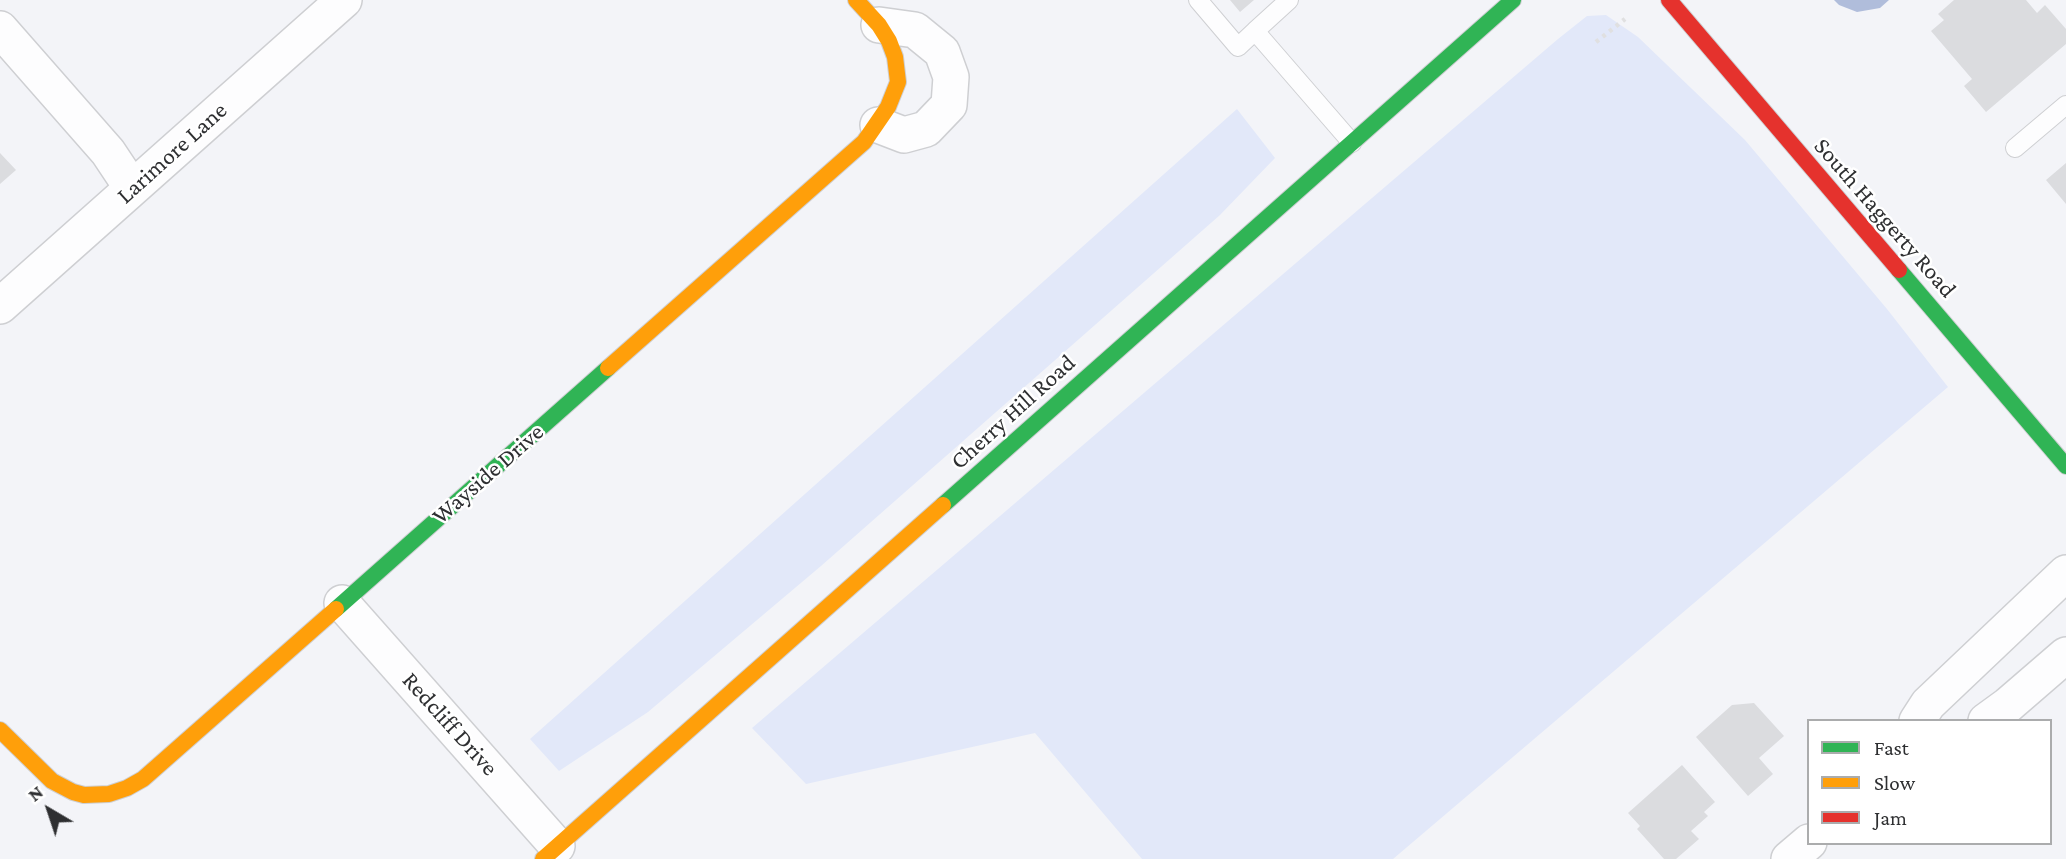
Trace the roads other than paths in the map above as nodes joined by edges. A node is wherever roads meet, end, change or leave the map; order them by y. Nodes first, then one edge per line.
1 (344, 0) edge
2 (1198, 0) edge
3 (1289, 0) edge
4 (1513, 0) edge
5 (1669, 0) edge
6 (868, 13) edge
7 (0, 29) edge
8 (1255, 31) junction
9 (2066, 105) edge
10 (878, 125) junction
11 (1352, 142) junction
12 (2015, 148) dead end
13 (132, 188) junction
14 (0, 306) edge
15 (2066, 466) edge
16 (2066, 573) edge
17 (342, 603) junction
18 (2066, 655) edge
19 (1918, 719) edge
20 (1989, 719) edge
21 (0, 730) edge
22 (1807, 844) edge
23 (550, 853) edge
24 (1789, 859) edge

1 - 13 street, Larimore Lane
2 - 8 lane
3 - 8 lane
4 - 11 main road, Cherry Hill Road
5 - 15 main road, South Haggerty Road
6 - 10 main road, Wayside Drive
6 - 10 street, Wayside Drive
7 - 13 street
8 - 11 lane
9 - 12 lane
10 - 17 main road, Wayside Drive
11 - 23 main road, Cherry Hill Road
13 - 14 street, Larimore Lane
16 - 19 street
17 - 21 main road, Wayside Drive
17 - 23 street, Redcliff Drive
18 - 20 street
22 - 24 street

